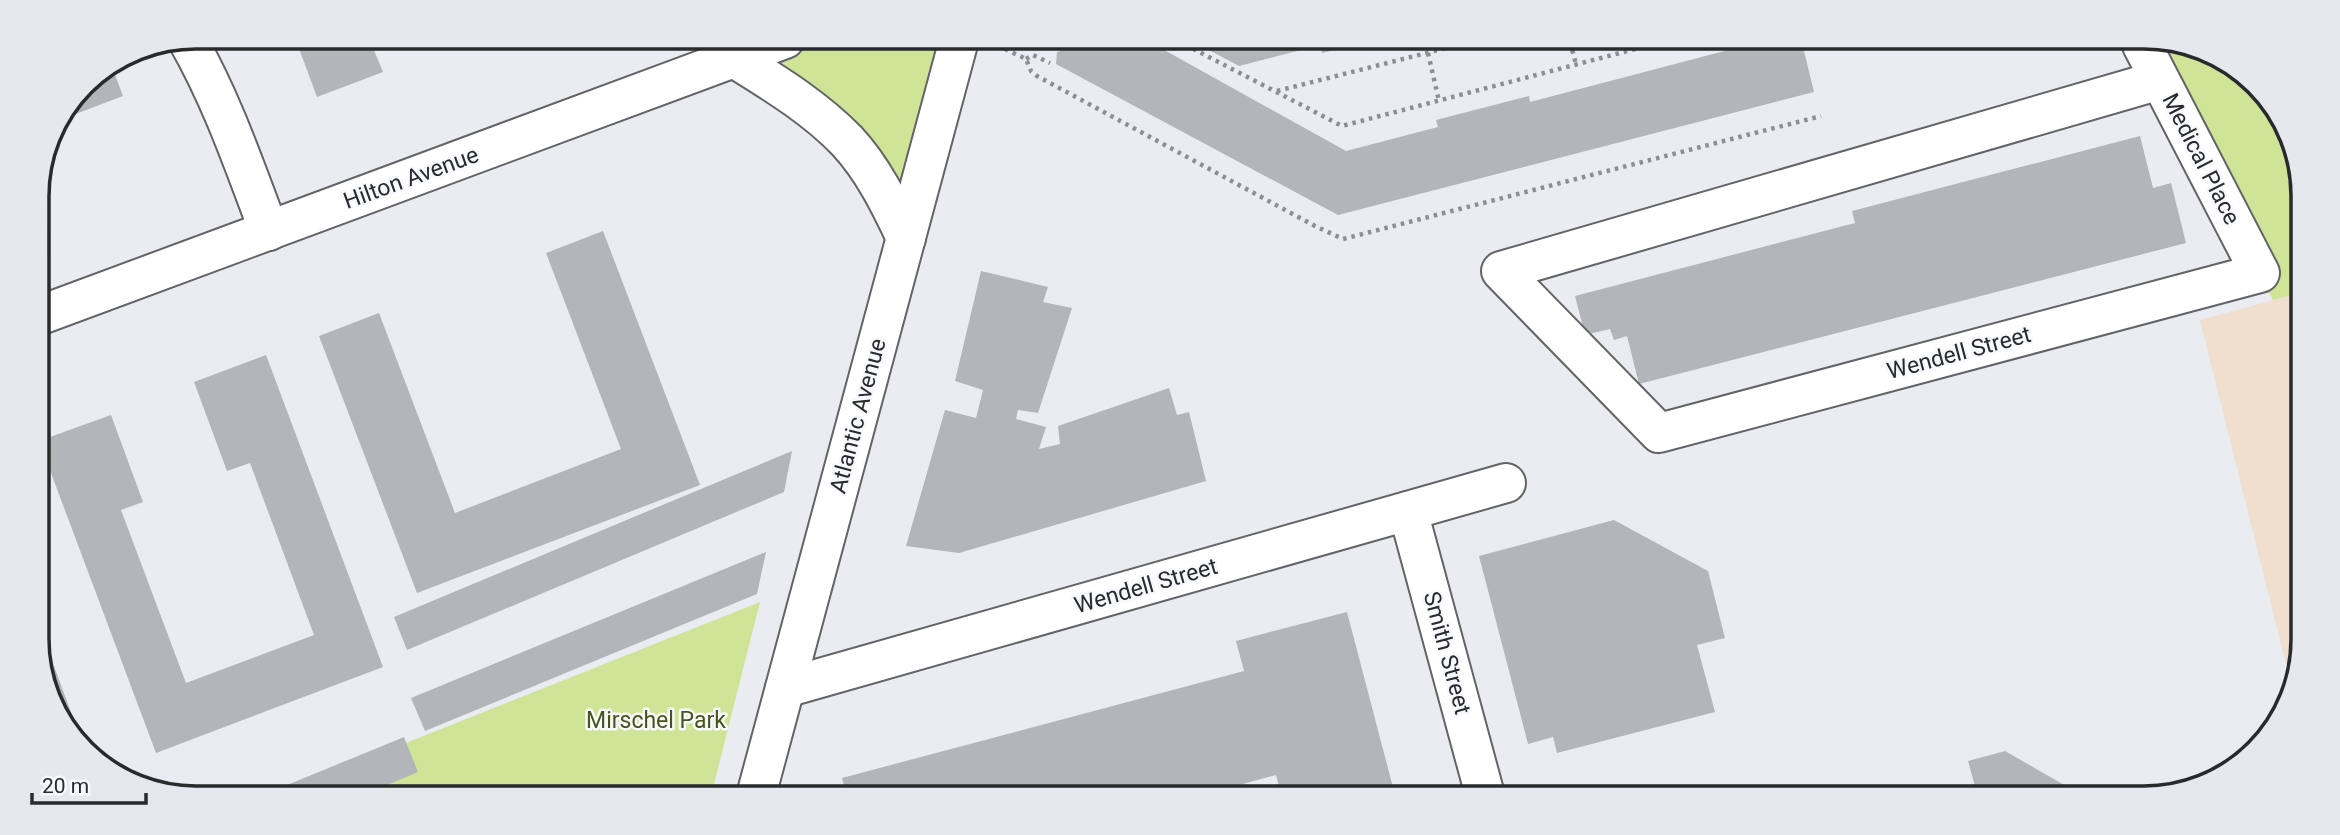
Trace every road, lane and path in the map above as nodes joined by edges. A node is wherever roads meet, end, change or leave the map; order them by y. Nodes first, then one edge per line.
1 (193, 49) edge
2 (758, 49) edge
3 (957, 49) edge
4 (1005, 49) dead end
5 (1193, 49) edge
6 (1443, 49) edge
7 (1572, 49) edge
8 (1635, 49) edge
9 (2144, 49) edge
10 (1428, 53) junction
11 (734, 58) junction
12 (1026, 59) junction
13 (1050, 62) dead end
14 (1576, 64) junction
15 (2160, 80) junction
16 (1276, 92) junction
17 (1439, 101) junction
18 (1821, 117) dead end
19 (269, 231) junction
20 (906, 238) junction
21 (2260, 273) joint
22 (49, 312) edge
23 (1506, 483) dead end
24 (1408, 511) junction
25 (785, 688) junction
26 (759, 786) edge
27 (1483, 786) edge

1 - 19 street
2 - 11 street, Hilton Avenue
3 - 20 street, Atlantic Avenue
4 - 12 path
5 - 16 path
6 - 10 path
7 - 14 path
8 - 14 path
9 - 15 street, Medical Place
10 - 16 path
10 - 17 path
11 - 19 street, Hilton Avenue
11 - 20 street
12 - 13 path
12 - 18 path
14 - 17 path
15 - 21 street, Medical Place
15 - 21 street, Wendell Street
16 - 17 path
19 - 22 street, Hilton Avenue
20 - 25 street, Atlantic Avenue
23 - 24 street, Wendell Street
24 - 25 street, Wendell Street
24 - 27 street, Smith Street
25 - 26 street, Atlantic Avenue

